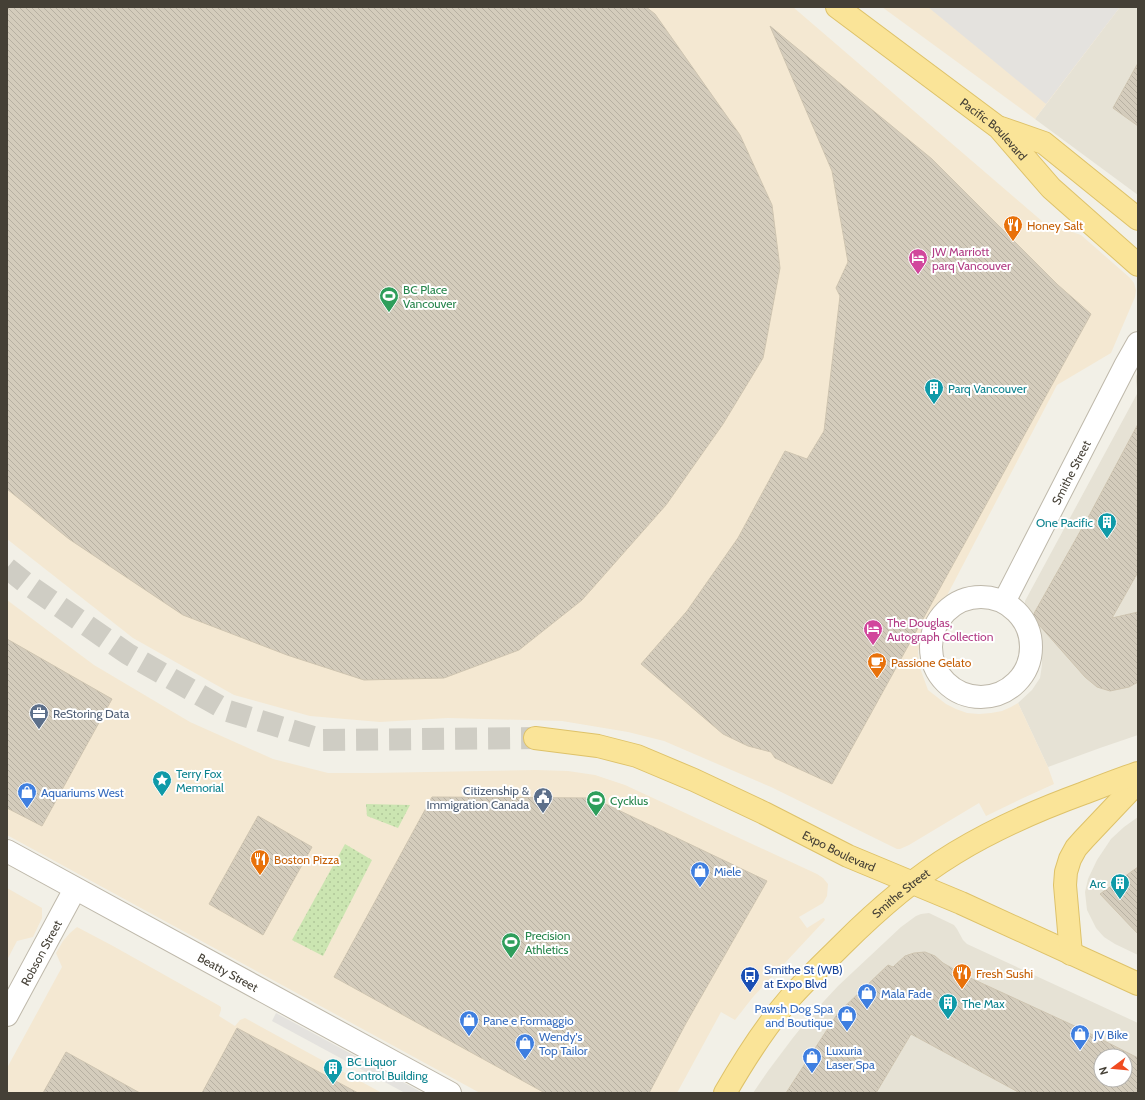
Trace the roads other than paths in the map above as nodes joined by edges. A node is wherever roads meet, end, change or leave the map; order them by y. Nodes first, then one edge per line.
1 (837, 7) edge
2 (999, 128) junction
3 (1138, 219) edge
4 (1138, 265) edge
5 (1138, 343) edge
6 (1004, 602) junction
7 (535, 738) tunnel mouth
8 (1138, 773) edge
9 (1138, 782) edge
10 (7, 851) edge
11 (911, 882) junction
12 (75, 889) junction
13 (1071, 954) junction
14 (1138, 984) edge
15 (7, 1015) edge
16 (450, 1093) edge
17 (725, 1093) edge

1 - 2 main road, Pacific Boulevard
2 - 3 main road
2 - 4 main road, Pacific Boulevard
5 - 6 street, Smithe Street
6 - 6 street
7 - 11 main road, Expo Boulevard
8 - 11 main road, Smithe Street
9 - 13 main road
10 - 12 street, Beatty Street
11 - 13 main road, Expo Boulevard
11 - 17 main road, Smithe Street
12 - 15 street, Robson Street
12 - 16 street, Beatty Street
13 - 14 main road, Expo Boulevard

